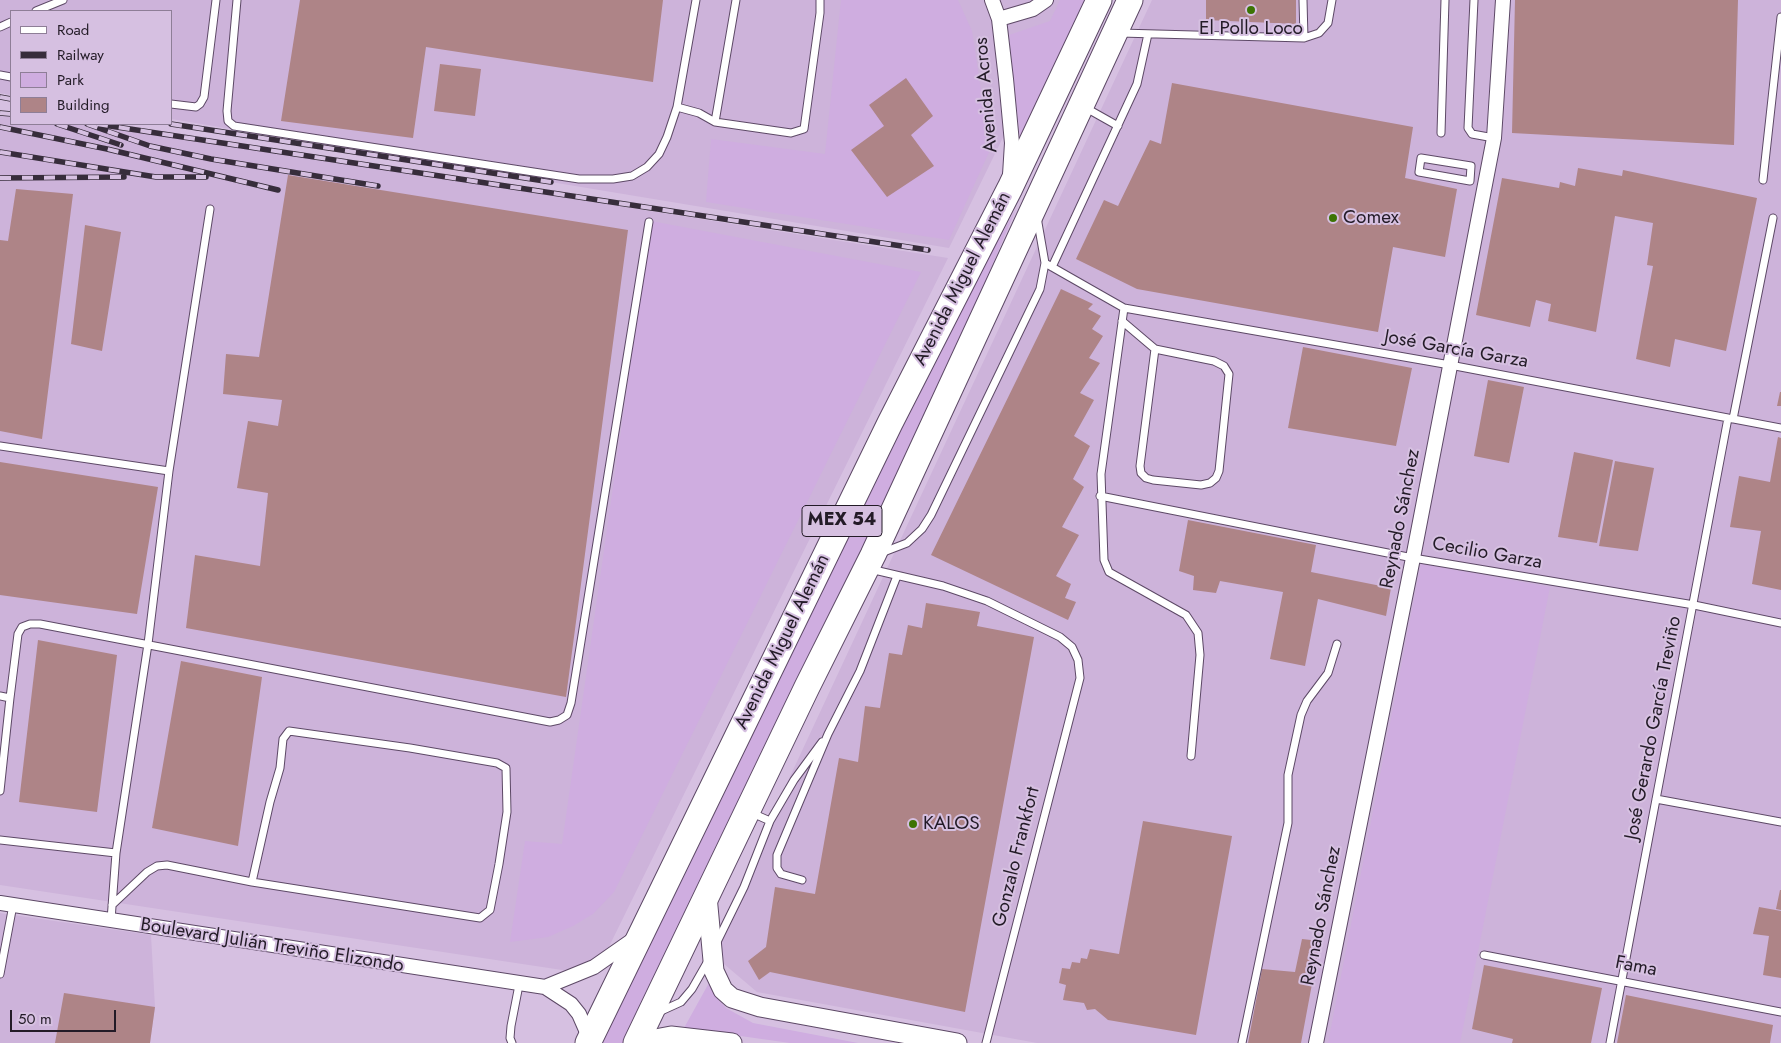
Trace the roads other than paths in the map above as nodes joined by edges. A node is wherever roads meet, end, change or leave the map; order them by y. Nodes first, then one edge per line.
1 (63, 0) edge
2 (216, 0) edge
3 (237, 0) edge
4 (696, 0) edge
5 (736, 0) edge
6 (820, 0) edge
7 (992, 0) edge
8 (1046, 0) edge
9 (1099, 0) edge
10 (1130, 0) edge
11 (1303, 0) edge
12 (1332, 0) edge
13 (1445, 0) edge
14 (1474, 0) edge
15 (1503, 0) edge
16 (38, 10) edge
17 (1781, 18) edge
18 (999, 19) junction
19 (1115, 33) junction
20 (1148, 34) junction
21 (1304, 38) junction
22 (172, 104) edge
23 (1081, 105) junction
24 (677, 107) junction
25 (715, 122) junction
26 (1118, 126) junction
27 (1441, 133) dead end
28 (1494, 138) junction
29 (1470, 174) junction
30 (1486, 178) junction
31 (1763, 180) dead end
32 (1010, 188) junction
33 (1034, 206) junction
34 (210, 209) dead end
35 (1773, 218) dead end
36 (648, 222) dead end
37 (1048, 265) junction
38 (1124, 308) junction
39 (1122, 321) junction
40 (1155, 349) junction
41 (1450, 365) junction
42 (1730, 419) junction
43 (1781, 428) edge
44 (0, 446) edge
45 (169, 471) junction
46 (1100, 496) junction
47 (1413, 558) junction
48 (870, 561) junction
49 (897, 576) junction
50 (1694, 605) junction
51 (1781, 624) edge
52 (148, 644) junction
53 (1337, 644) dead end
54 (0, 696) edge
55 (10, 698) junction
56 (828, 734) junction
57 (1191, 756) dead end
58 (0, 791) edge
59 (1656, 799) junction
60 (759, 817) junction
61 (1781, 822) edge
62 (0, 840) edge
63 (116, 853) junction
64 (802, 880) dead end
65 (252, 882) junction
66 (707, 893) junction
67 (7, 904) edge
68 (112, 905) junction
69 (111, 920) junction
70 (641, 934) junction
71 (712, 955) junction
72 (1484, 955) dead end
73 (0, 974) edge
74 (1622, 980) junction
75 (519, 985) junction
76 (545, 987) junction
77 (1781, 1012) edge
78 (649, 1014) junction
79 (589, 1041) edge
80 (723, 1042) edge
81 (512, 1043) edge
82 (636, 1043) edge
83 (649, 1043) edge
84 (957, 1043) edge
85 (986, 1043) edge
86 (1242, 1043) edge
87 (1316, 1043) edge
88 (1610, 1043) edge

1 - 16 lane
2 - 22 lane
3 - 24 lane
4 - 24 lane
5 - 25 lane
6 - 25 lane
7 - 18 street, Avenida Acros
8 - 18 street
9 - 32 highway, Avenida Miguel Alemán / MEX 54
10 - 19 highway, Avenida Miguel Alemán / MEX 54
11 - 21 lane
12 - 21 lane
13 - 27 lane
14 - 28 lane
15 - 28 street, Reynado Sánchez
17 - 31 lane
18 - 32 street, Avenida Acros
19 - 20 lane
19 - 23 highway, Avenida Miguel Alemán / MEX 54
20 - 21 lane
20 - 26 lane
23 - 26 lane
23 - 33 highway, Avenida Miguel Alemán / MEX 54
24 - 25 lane
26 - 37 lane
28 - 30 street, Reynado Sánchez
29 - 29 lane
29 - 30 lane
30 - 41 street, Reynado Sánchez
32 - 70 highway, Avenida Miguel Alemán / MEX 54
33 - 37 lane
33 - 48 highway, Avenida Miguel Alemán / MEX 54
34 - 45 lane
35 - 42 lane, José Gerardo García Treviño
36 - 52 lane
37 - 38 lane, José García Garza
37 - 48 lane
38 - 39 lane
38 - 41 lane, José García Garza
39 - 40 lane
39 - 46 lane
40 - 40 lane
41 - 42 lane, José García Garza
41 - 47 street, Reynado Sánchez
42 - 43 lane, José García Garza
42 - 50 lane, José Gerardo García Treviño
44 - 45 lane
45 - 52 lane
46 - 47 lane, Cecilio Garza
46 - 57 lane
47 - 50 lane, Cecilio Garza
47 - 87 street, Reynado Sánchez
48 - 49 lane
48 - 60 highway, Avenida Miguel Alemán / MEX 54
49 - 56 lane
49 - 85 lane, Gonzalo Frankfort
50 - 51 lane, Cecilio Garza
50 - 59 lane, José Gerardo García Treviño
52 - 55 lane
52 - 63 lane
53 - 86 lane
54 - 55 lane
55 - 58 lane
56 - 60 lane
56 - 64 lane
59 - 61 lane
59 - 74 lane, José Gerardo García Treviño
60 - 66 highway, Avenida Miguel Alemán / MEX 54
60 - 71 lane
62 - 63 lane
63 - 68 lane
65 - 65 lane
65 - 68 lane
66 - 71 main road
66 - 78 highway, Avenida Miguel Alemán / MEX 54
67 - 69 street, Boulevard Julián Treviño Elizondo
67 - 73 lane
68 - 69 lane
69 - 75 street, Boulevard Julián Treviño Elizondo
70 - 76 street, Boulevard Julián Treviño Elizondo
70 - 79 highway, Avenida Miguel Alemán / MEX 54
71 - 78 lane
71 - 84 main road
72 - 74 lane, Fama
74 - 77 lane, Fama
74 - 88 lane, José Gerardo García Treviño
75 - 76 street, Boulevard Julián Treviño Elizondo
75 - 81 lane
76 - 79 street, Boulevard Julián Treviño Elizondo
78 - 82 highway, Avenida Miguel Alemán / MEX 54
80 - 83 main road

